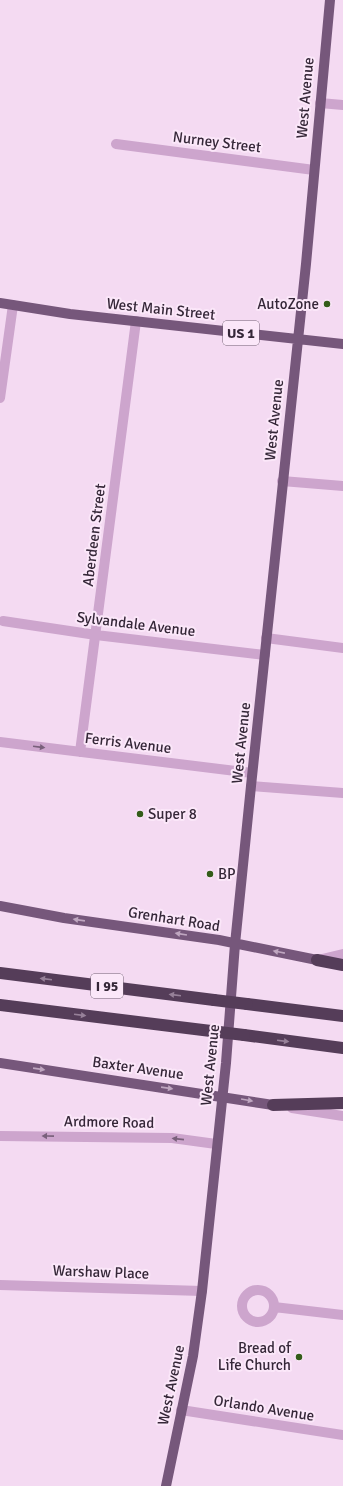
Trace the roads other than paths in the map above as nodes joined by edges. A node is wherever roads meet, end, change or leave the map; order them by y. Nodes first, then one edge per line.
1 (330, 0) edge
2 (320, 103) junction
3 (343, 105) edge
4 (116, 144) dead end
5 (314, 170) junction
6 (0, 303) edge
7 (12, 305) junction
8 (136, 321) junction
9 (298, 339) junction
10 (343, 344) edge
11 (0, 398) edge
12 (282, 481) junction
13 (343, 486) edge
14 (3, 621) dead end
15 (96, 635) junction
16 (266, 638) junction
17 (343, 648) edge
18 (265, 655) junction
19 (0, 742) edge
20 (80, 752) junction
21 (252, 773) junction
22 (251, 786) junction
23 (343, 792) edge
24 (0, 906) edge
25 (235, 944) junction
26 (343, 954) edge
27 (317, 960) junction
28 (343, 965) edge
29 (0, 973) edge
30 (0, 1005) edge
31 (343, 1016) edge
32 (343, 1048) edge
33 (0, 1063) edge
34 (222, 1096) junction
35 (343, 1103) edge
36 (273, 1105) junction
37 (343, 1116) edge
38 (0, 1136) edge
39 (216, 1144) junction
40 (0, 1285) edge
41 (202, 1291) junction
42 (274, 1307) dead end
43 (343, 1315) edge
44 (181, 1410) junction
45 (343, 1435) edge
46 (166, 1486) edge

1 - 2 main road, West Avenue
2 - 3 street
2 - 5 main road, West Avenue
4 - 5 street, Nurney Street
5 - 9 main road, West Avenue
6 - 7 main road, West Main Street / US 1
7 - 8 main road, West Main Street / US 1
7 - 11 street
8 - 9 main road, West Main Street / US 1
8 - 15 street, Aberdeen Street
9 - 10 main road, West Main Street / US 1
9 - 12 main road, West Avenue
12 - 13 street
12 - 16 main road, West Avenue
14 - 15 street, Sylvandale Avenue
15 - 18 street, Sylvandale Avenue
15 - 20 street, Aberdeen Street
16 - 17 street
16 - 18 main road, West Avenue
18 - 21 main road, West Avenue
19 -> 20 street, Ferris Avenue
20 - 21 street, Ferris Avenue
21 - 22 main road, West Avenue
22 - 23 street
22 - 25 main road, West Avenue
25 -> 24 main road, Grenhart Road
27 -> 25 main road, Grenhart Road
25 - 34 main road, West Avenue
26 - 27 street, Grenhart Road
27 - 28 highway
31 -> 29 highway, I 95, bridge
30 -> 32 highway, I 95, bridge
33 -> 34 main road, Baxter Avenue
34 -> 36 main road, Baxter Avenue
34 - 39 main road, West Avenue
35 - 36 highway
36 - 37 street, Baxter Avenue
39 -> 38 street, Ardmore Road
39 - 41 main road, West Avenue
40 - 41 street, Warshaw Place
41 - 44 main road, West Avenue
42 - 43 street
44 - 45 street, Orlando Avenue
44 - 46 main road, West Avenue

